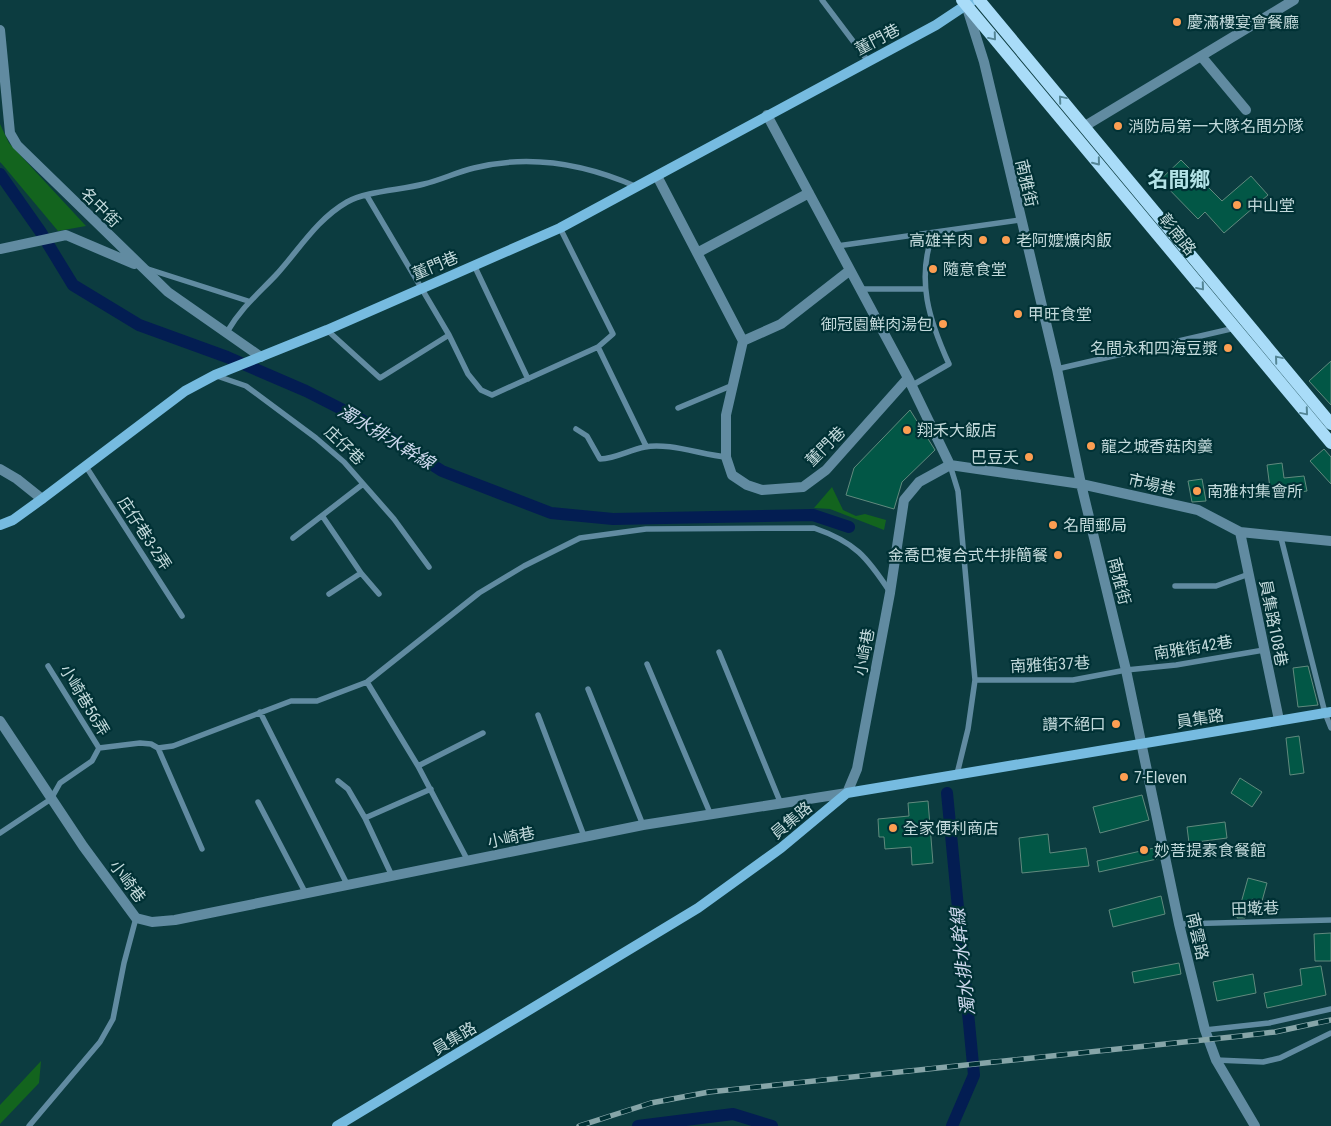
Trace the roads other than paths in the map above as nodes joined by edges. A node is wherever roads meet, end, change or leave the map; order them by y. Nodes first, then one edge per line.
1 (822, 0) edge
2 (979, 0) edge
3 (1294, 0) edge
4 (967, 2) edge
5 (0, 30) edge
6 (1201, 56) junction
7 (868, 61) junction
8 (1246, 110) dead end
9 (767, 115) junction
10 (1085, 126) junction
11 (656, 176) junction
12 (636, 187) junction
13 (809, 193) junction
14 (367, 196) junction
15 (1020, 220) junction
16 (560, 228) junction
17 (933, 233) junction
18 (837, 246) junction
19 (0, 249) edge
20 (696, 253) junction
21 (474, 265) junction
22 (142, 267) junction
23 (849, 271) junction
24 (420, 288) junction
25 (859, 289) junction
26 (924, 289) junction
27 (248, 301) junction
28 (1250, 325) junction
29 (1234, 328) junction
30 (327, 330) junction
31 (227, 332) junction
32 (449, 335) junction
33 (744, 341) junction
34 (598, 348) junction
35 (260, 358) junction
36 (1057, 369) junction
37 (217, 374) junction
38 (528, 379) junction
39 (909, 382) junction
40 (733, 385) junction
41 (678, 408) dead end
42 (1331, 424) edge
43 (576, 429) dead end
44 (1331, 443) edge
45 (646, 446) junction
46 (726, 457) junction
47 (85, 465) junction
48 (950, 465) junction
49 (0, 469) edge
50 (363, 484) junction
51 (1081, 484) junction
52 (42, 499) junction
53 (322, 517) junction
54 (0, 525) edge
55 (1240, 532) junction
56 (1280, 534) junction
57 (293, 538) dead end
58 (1331, 541) edge
59 (429, 567) dead end
60 (361, 573) junction
61 (1249, 574) junction
62 (1175, 586) dead end
63 (890, 593) junction
64 (329, 594) dead end
65 (378, 594) dead end
66 (182, 616) dead end
67 (1264, 650) junction
68 (719, 652) dead end
69 (648, 664) dead end
70 (48, 666) dead end
71 (1126, 670) junction
72 (975, 680) junction
73 (367, 682) junction
74 (588, 688) dead end
75 (260, 712) junction
76 (1328, 713) edge
77 (538, 715) dead end
78 (1278, 720) junction
79 (0, 721) edge
80 (1331, 728) edge
81 (484, 733) dead end
82 (1140, 743) junction
83 (99, 748) junction
84 (158, 748) junction
85 (418, 766) junction
86 (957, 774) junction
87 (338, 781) dead end
88 (431, 789) junction
89 (847, 793) junction
90 (51, 799) junction
91 (258, 802) dead end
92 (781, 804) junction
93 (710, 813) junction
94 (365, 818) junction
95 (643, 825) junction
96 (0, 833) edge
97 (584, 836) junction
98 (202, 849) dead end
99 (468, 861) junction
100 (392, 876) junction
101 (348, 886) junction
102 (306, 894) junction
103 (136, 918) junction
104 (1331, 920) edge
105 (1179, 924) junction
106 (1331, 1009) edge
107 (1205, 1030) junction
108 (1331, 1033) edge
109 (1216, 1060) junction
110 (29, 1126) edge
111 (337, 1126) edge
112 (1255, 1126) edge

1 - 7 lane
10 -> 2 main road, 彰南路
3 - 6 street
4 - 7 street, 董門巷
4 - 15 street, 南雅街
4 -> 29 main road, 彰南路
5 - 22 street, 名中街
6 - 8 street
6 - 10 street
7 - 9 street, 董門巷
9 - 11 street, 董門巷
9 - 13 street
10 - 28 main road, 彰南路
11 - 12 street, 董門巷
11 - 20 street
12 - 14 lane
12 - 16 street, 董門巷
13 - 18 street
13 - 20 street
14 - 24 lane
14 - 27 lane
15 - 17 lane
15 - 36 street, 南雅街
16 - 21 street, 董門巷
16 - 34 lane
17 - 18 lane
17 - 26 lane
18 - 23 street
19 - 22 street
20 - 33 street
21 - 24 street, 董門巷
21 - 38 lane
22 - 27 lane
22 - 31 street, 名中街
23 - 25 street
23 - 33 street
24 - 30 street, 董門巷
24 - 32 lane
25 - 26 lane
25 - 39 street
26 - 39 lane
27 - 31 lane
28 - 29 lane
42 -> 28 main road, 彰南路
29 - 36 lane
29 -> 44 main road, 彰南路
30 - 32 lane
30 - 35 street, 董門巷
31 - 35 street, 名中街
32 - 38 lane
33 - 40 street, 董門巷
34 - 38 lane
34 - 45 lane
35 - 37 street, 董門巷
36 - 51 street, 南雅街
37 - 47 street
37 - 50 lane, 庄仔巷
39 - 46 street, 董門巷
39 - 48 street
40 - 41 lane
40 - 46 street, 董門巷
43 - 45 lane
45 - 46 lane
47 - 52 street
47 - 66 lane, 庄仔巷3-2弄
48 - 51 street, 市場巷
48 - 63 street
48 - 72 lane
49 - 52 street
50 - 53 lane
50 - 59 lane, 庄仔巷
51 - 55 street, 市場巷
51 - 71 street, 南雅街
52 - 54 street
53 - 57 lane
53 - 60 lane
55 - 56 street, 市場巷
55 - 61 street, 員集路108巷
56 - 58 street, 市場巷
56 - 76 lane
60 - 64 lane
60 - 65 lane
61 - 62 lane
61 - 67 street, 員集路108巷
63 - 73 lane
63 - 89 street, 小崎巷
67 - 71 lane, 南雅街42巷
67 - 78 street, 員集路108巷
68 - 92 lane
69 - 93 lane
70 - 83 lane, 小崎巷56弄
71 - 72 lane, 南雅街37巷
71 - 82 street, 南雅街
72 - 86 lane
73 - 75 lane
73 - 85 lane
74 - 95 lane
75 - 84 lane
75 - 101 lane
76 - 78 street, 員集路
76 - 80 lane
77 - 97 lane
78 - 82 street, 員集路
79 - 90 street, 小崎巷
81 - 85 lane
82 - 86 street, 員集路
82 - 105 street, 南雲路
83 - 84 lane
83 - 90 lane
84 - 98 lane
85 - 88 lane
86 - 89 street, 員集路
87 - 94 lane
88 - 94 lane
88 - 99 lane
89 - 92 street, 小崎巷
89 - 111 street, 員集路
90 - 96 lane
90 - 103 street, 小崎巷
91 - 102 lane
92 - 93 street, 小崎巷
93 - 95 street, 小崎巷
94 - 100 lane
95 - 97 street, 小崎巷
97 - 99 street, 小崎巷
99 - 100 street, 小崎巷
100 - 101 street, 小崎巷
101 - 102 street, 小崎巷
102 - 103 street, 小崎巷
103 - 110 lane
104 - 105 lane, 田墘巷
105 - 107 street, 南雲路
106 - 107 lane
107 - 109 street, 南雲路
108 - 109 lane
109 - 112 street, 南雲路

